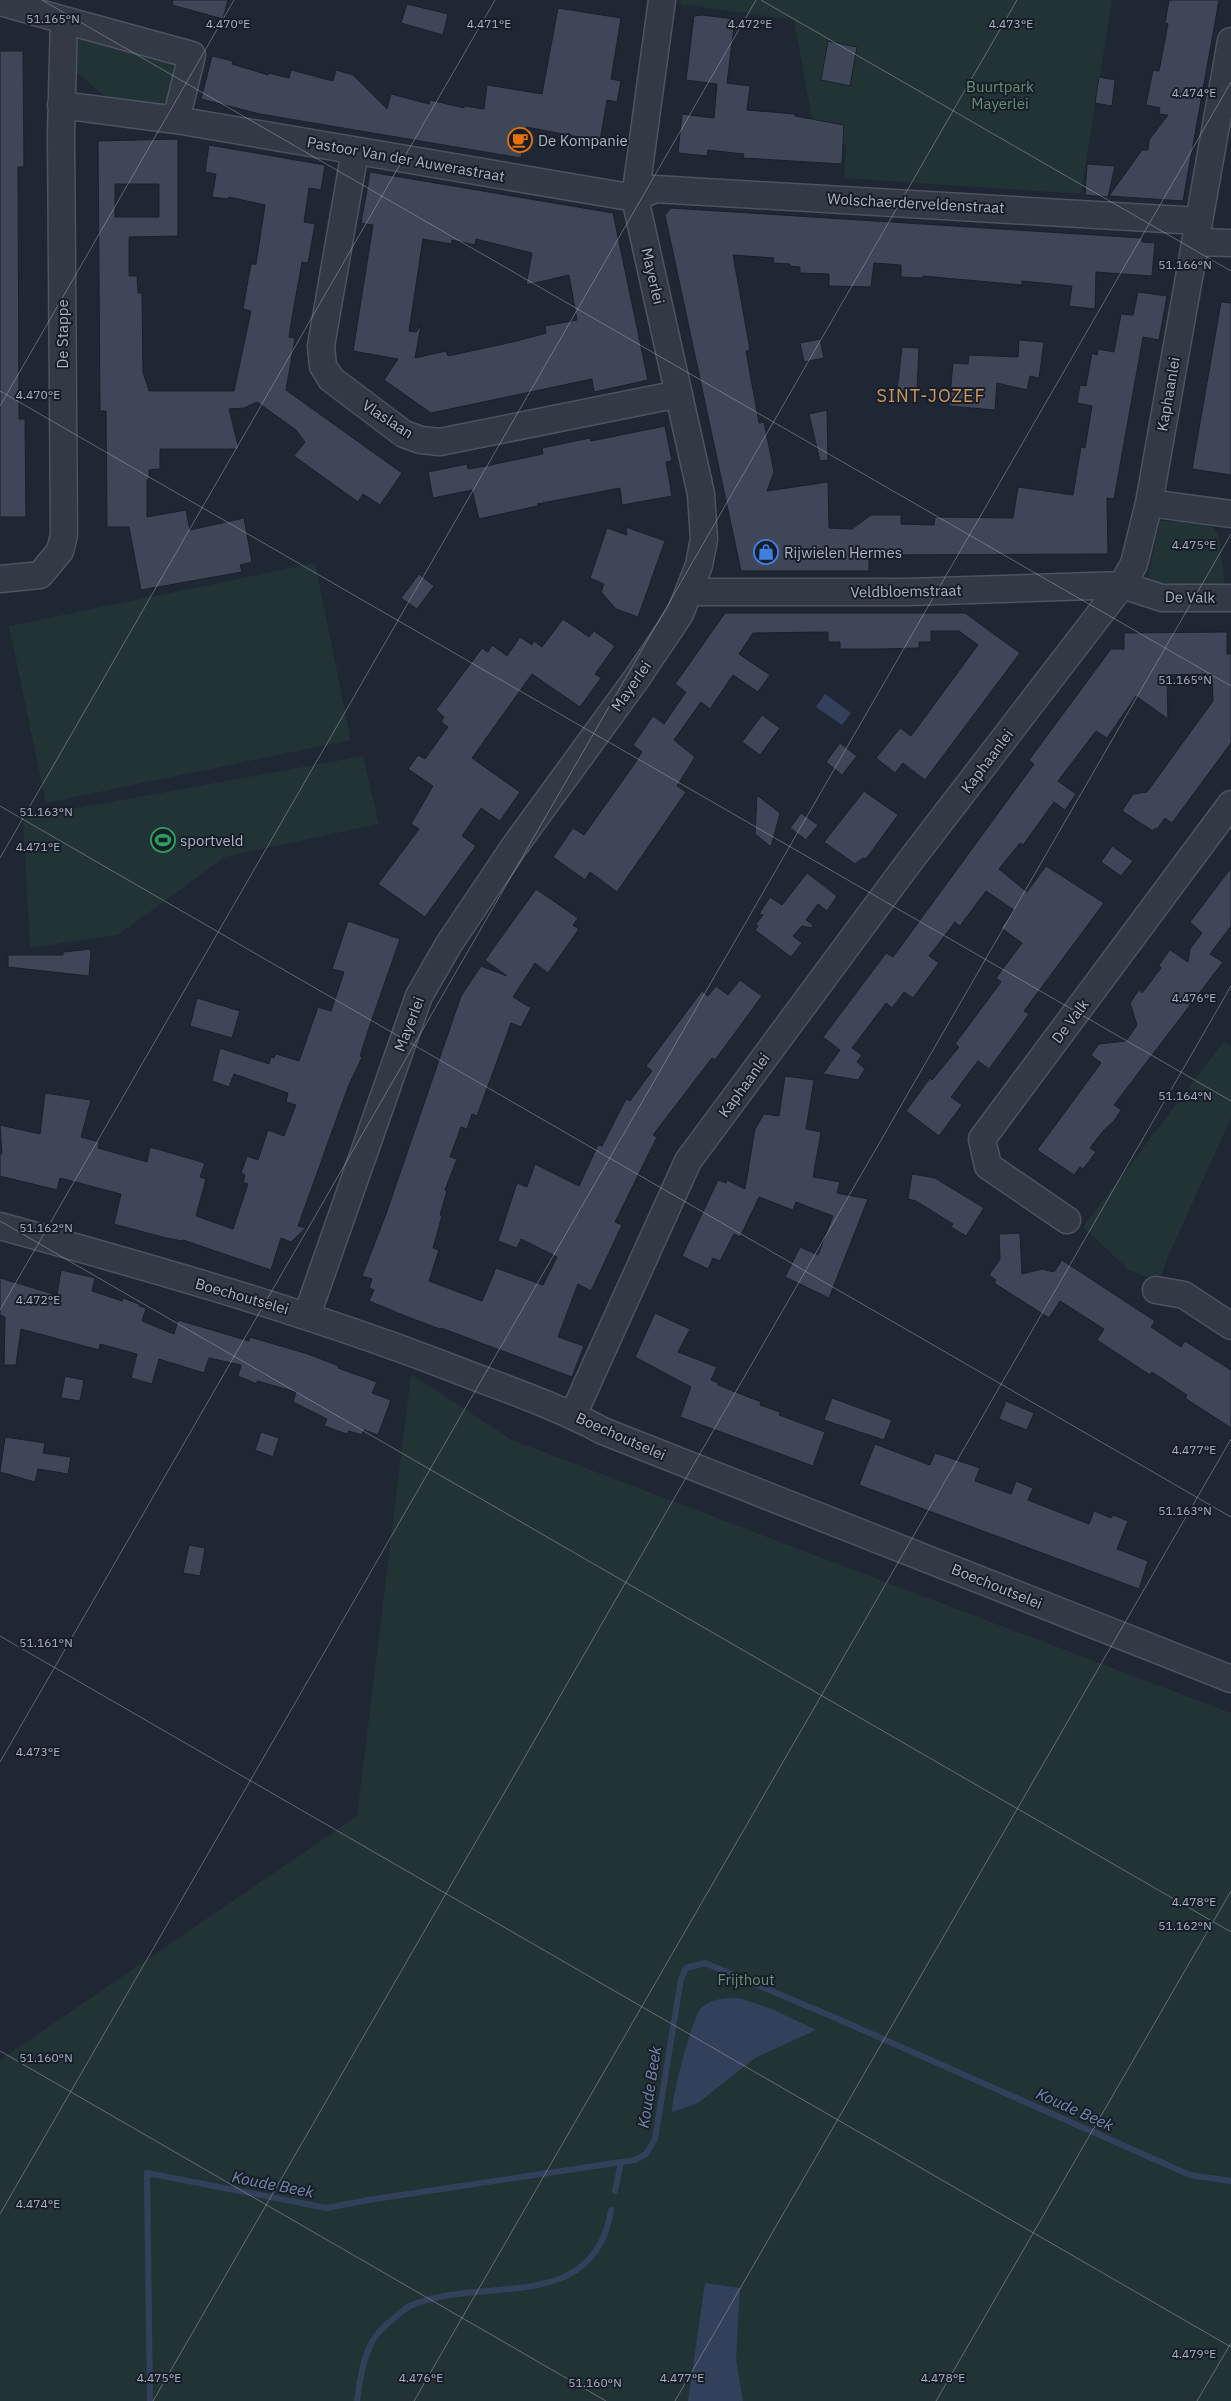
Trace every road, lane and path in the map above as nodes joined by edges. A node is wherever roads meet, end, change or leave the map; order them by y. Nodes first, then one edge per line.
1 (662, 0) edge
2 (0, 2) edge
3 (64, 20) junction
4 (1231, 41) edge
5 (61, 105) junction
6 (176, 120) junction
7 (354, 151) junction
8 (635, 198) junction
9 (1197, 232) junction
10 (1231, 242) edge
11 (680, 394) junction
12 (1149, 503) junction
13 (1229, 519) edge
14 (0, 579) edge
15 (1122, 585) junction
16 (690, 592) junction
17 (1231, 598) edge
18 (1231, 804) edge
19 (1067, 1220) dead end
20 (0, 1226) edge
21 (1156, 1290) dead end
22 (306, 1315) junction
23 (1231, 1326) edge
24 (573, 1415) junction
25 (1231, 1679) edge

1 - 8 street, Mayerlei
2 - 3 street
3 - 5 street
3 - 6 street
4 - 9 street, Kaphaanlei
5 - 6 street, Pastoor Van der Auwerastraat
5 - 14 street, De Stappe
6 - 7 street, Pastoor Van der Auwerastraat
7 - 8 street, Pastoor Van der Auwerastraat
7 - 11 street, Vlaslaan
8 - 9 street, Wolschaerderveldenstraat
8 - 11 street, Mayerlei
9 - 10 street, Wolschaerderveldenstraat
9 - 12 street, Kaphaanlei
11 - 16 street, Mayerlei
12 - 13 street
12 - 15 street, Kaphaanlei
15 - 16 street, Veldbloemstraat
15 - 17 street, De Valk
15 - 24 street, Kaphaanlei
16 - 22 street, Mayerlei
18 - 19 street, De Valk
20 - 22 street, Boechoutselei
21 - 23 street
22 - 24 street, Boechoutselei
24 - 25 street, Boechoutselei

